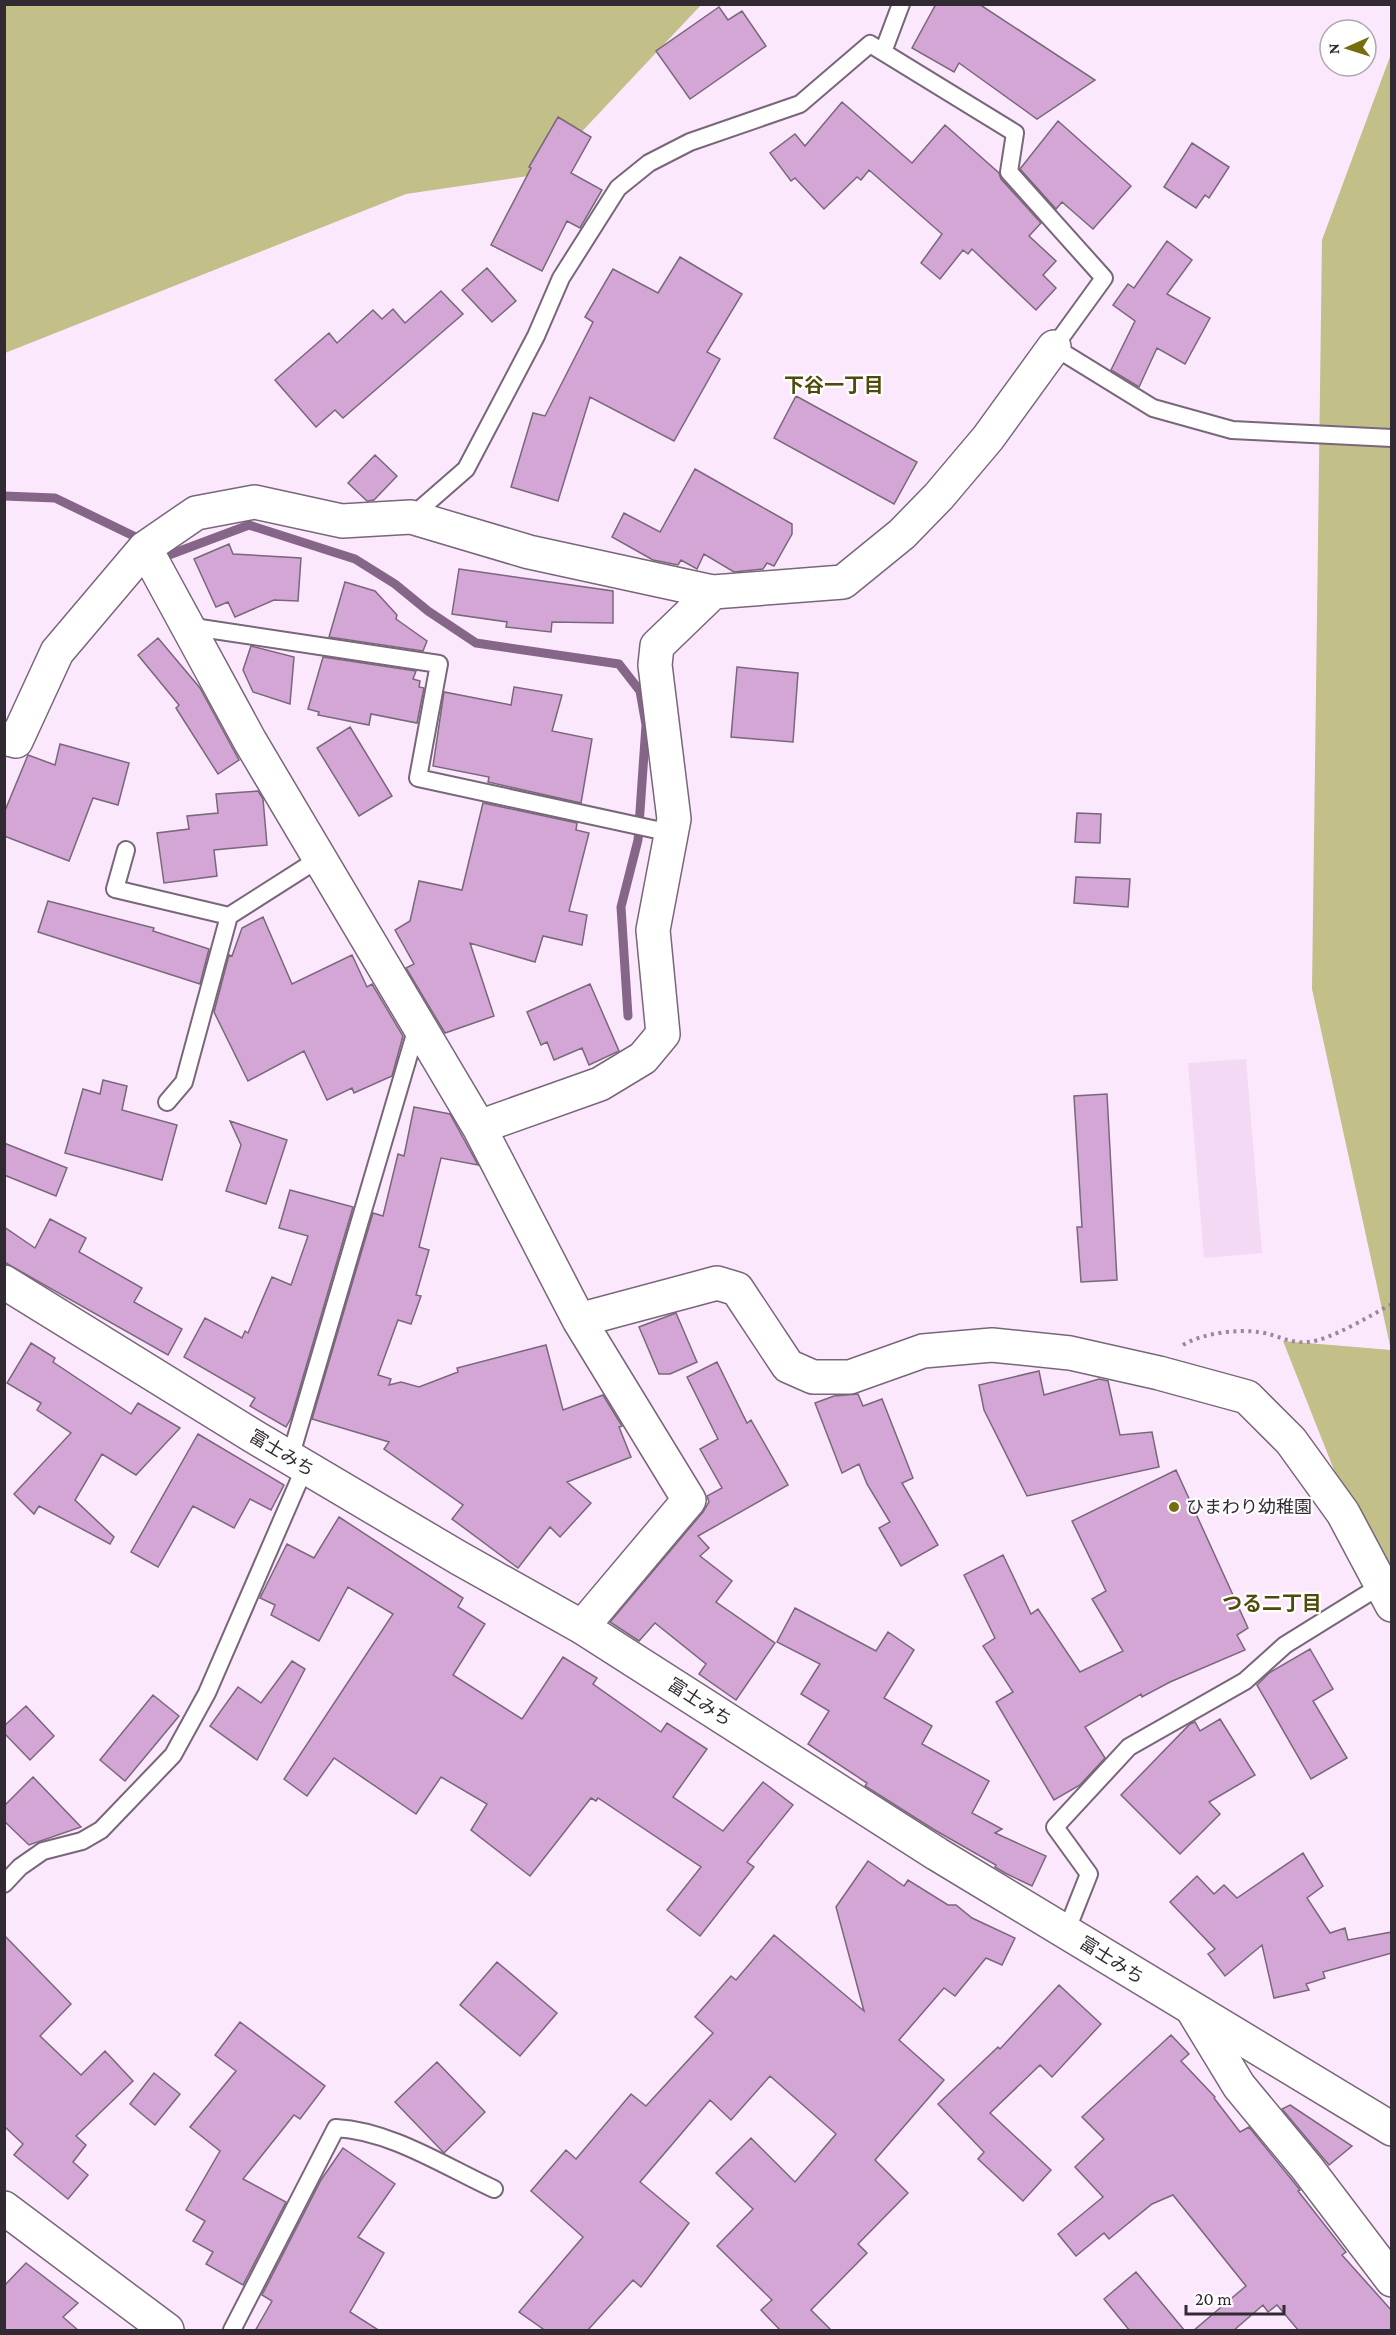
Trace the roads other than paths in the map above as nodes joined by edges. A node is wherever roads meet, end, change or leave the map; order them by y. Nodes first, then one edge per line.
1 (901, 4) edge
2 (883, 52) junction
3 (1054, 347) junction
4 (1392, 438) edge
5 (411, 516) junction
6 (145, 548) junction
7 (713, 592) junction
8 (188, 626) junction
9 (4, 738) edge
10 (671, 833) junction
11 (126, 850) dead end
12 (320, 858) junction
13 (229, 916) junction
14 (419, 1023) junction
15 (166, 1101) dead end
16 (479, 1127) junction
17 (4, 1282) edge
18 (579, 1320) junction
19 (298, 1462) junction
20 (1386, 1596) edge
21 (582, 1627) junction
22 (4, 1884) edge
23 (1066, 1932) junction
24 (1194, 2012) junction
25 (1392, 2129) edge
26 (494, 2189) dead end
27 (4, 2208) edge
28 (1392, 2280) edge
29 (167, 2331) edge
30 (232, 2331) edge

1 - 2 lane
2 - 3 lane
2 - 5 lane
3 - 4 lane
3 - 7 main road
5 - 6 main road
5 - 7 main road
6 - 8 main road
6 - 9 main road
7 - 10 main road
8 - 10 lane
8 - 12 main road
10 - 16 main road
11 - 13 lane
12 - 13 lane
12 - 14 main road
13 - 15 lane
14 - 16 main road
14 - 19 lane
16 - 18 main road
17 - 19 main road, 富士みち
18 - 20 main road
18 - 21 main road
19 - 21 main road, 富士みち
19 - 22 lane
20 - 23 lane
21 - 23 main road, 富士みち
23 - 24 main road, 富士みち
24 - 25 main road, 富士みち
24 - 28 main road
26 - 30 lane
27 - 29 main road

